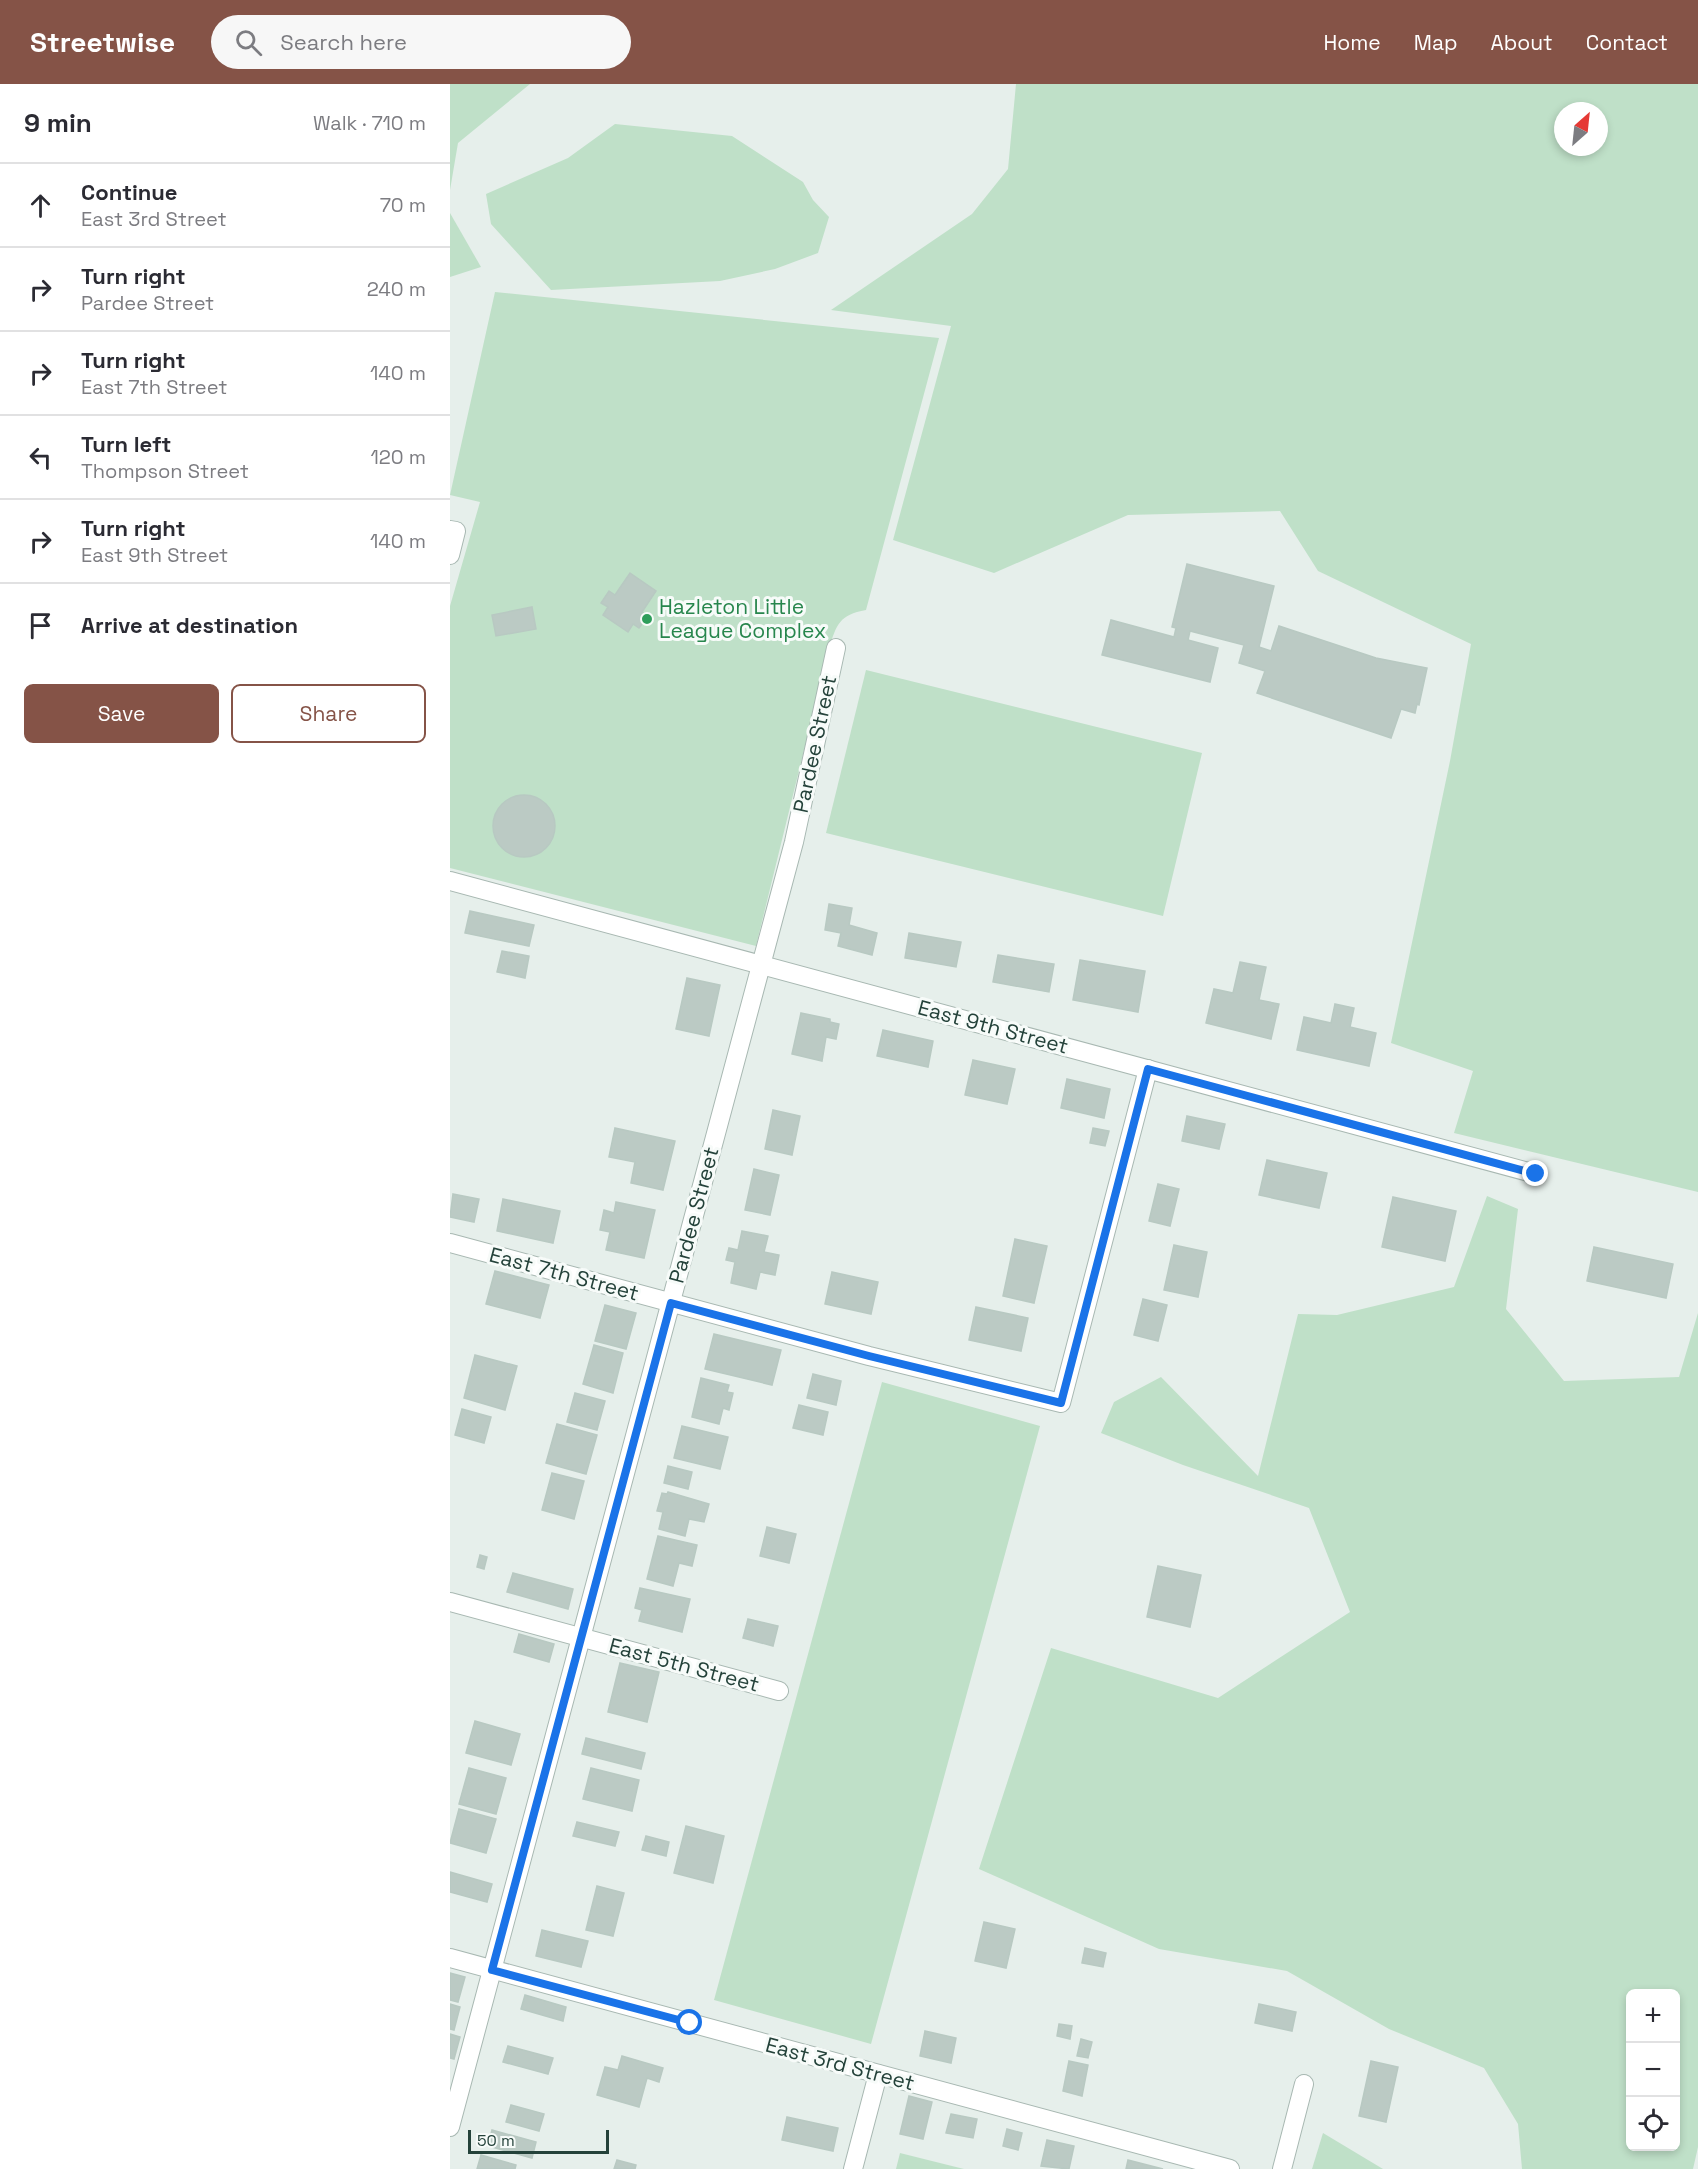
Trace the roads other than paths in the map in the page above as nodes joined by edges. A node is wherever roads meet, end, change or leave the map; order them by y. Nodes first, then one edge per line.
1 (453, 531) edge
2 (450, 555) edge
3 (836, 648) dead end
4 (450, 881) edge
5 (761, 965) junction
6 (1148, 1069) junction
7 (1536, 1174) dead end
8 (450, 1243) edge
9 (671, 1303) junction
10 (450, 1602) edge
11 (581, 1638) junction
12 (779, 1691) dead end
13 (450, 1958) edge
14 (492, 1970) junction
15 (878, 2074) junction
16 (1304, 2084) dead end
17 (450, 2127) edge
18 (853, 2169) edge
19 (1230, 2169) edge
20 (1282, 2169) edge

1 - 2 street
3 - 5 street, Pardee Street
4 - 5 street, East 9th Street
5 - 6 street, East 9th Street
5 - 9 street, Pardee Street
6 - 7 street, East 9th Street
6 - 9 street, East 7th Street
8 - 9 street, East 7th Street
9 - 11 street, Pardee Street
10 - 11 street, East 5th Street
11 - 12 street, East 5th Street
11 - 14 street, Pardee Street
13 - 14 street, East 3rd Street
14 - 15 street, East 3rd Street
14 - 17 street, Pardee Street
15 - 18 street
15 - 19 street, East 3rd Street
16 - 20 street

